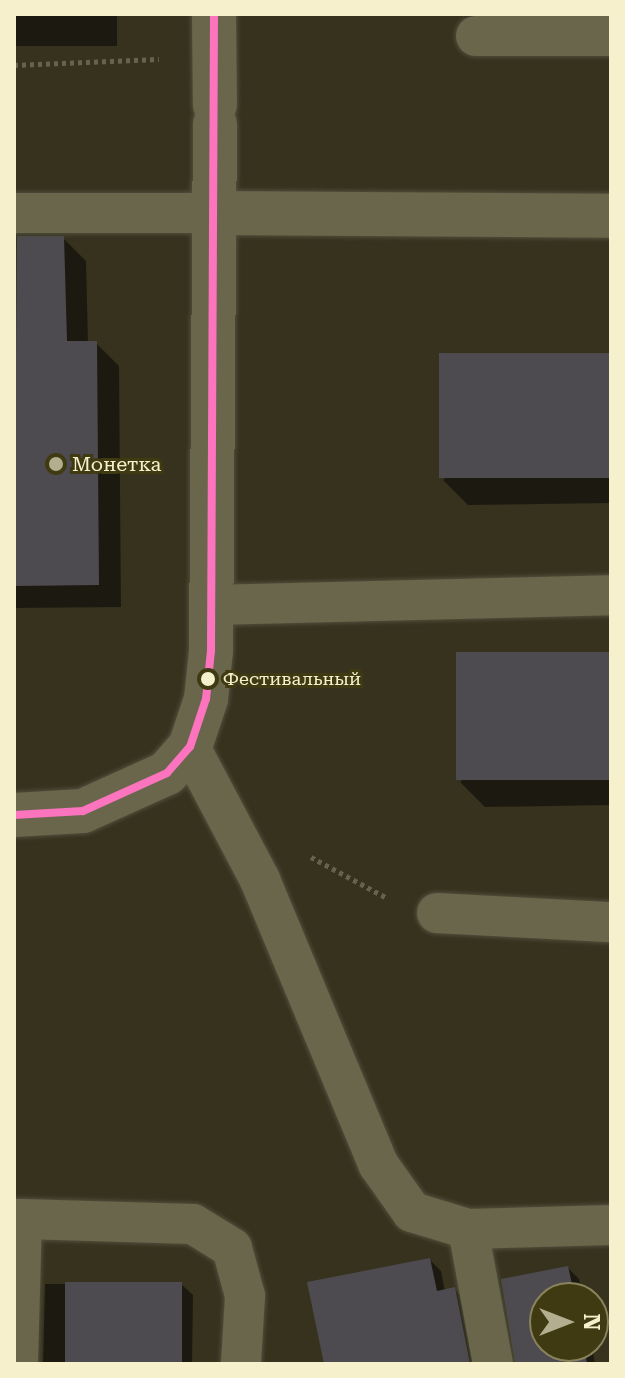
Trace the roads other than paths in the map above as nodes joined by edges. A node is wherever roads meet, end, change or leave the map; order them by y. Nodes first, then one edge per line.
1 (214, 14) edge
2 (476, 36) dead end
3 (611, 36) edge
4 (14, 213) edge
5 (215, 213) junction
6 (611, 216) edge
7 (611, 595) edge
8 (211, 605) junction
9 (190, 747) junction
10 (14, 815) edge
11 (437, 913) road end
12 (611, 922) edge
13 (18, 1219) edge
14 (611, 1225) edge
15 (468, 1229) junction
16 (18, 1364) edge
17 (241, 1364) edge
18 (493, 1364) edge

1 - 5 street
2 - 3 lane
4 - 5 lane
5 - 6 street
5 - 8 street
7 - 8 lane
8 - 9 street
9 - 10 street
9 - 15 lane
11 - 12 lane
13 - 16 lane
13 - 17 lane
14 - 15 lane
15 - 18 lane

